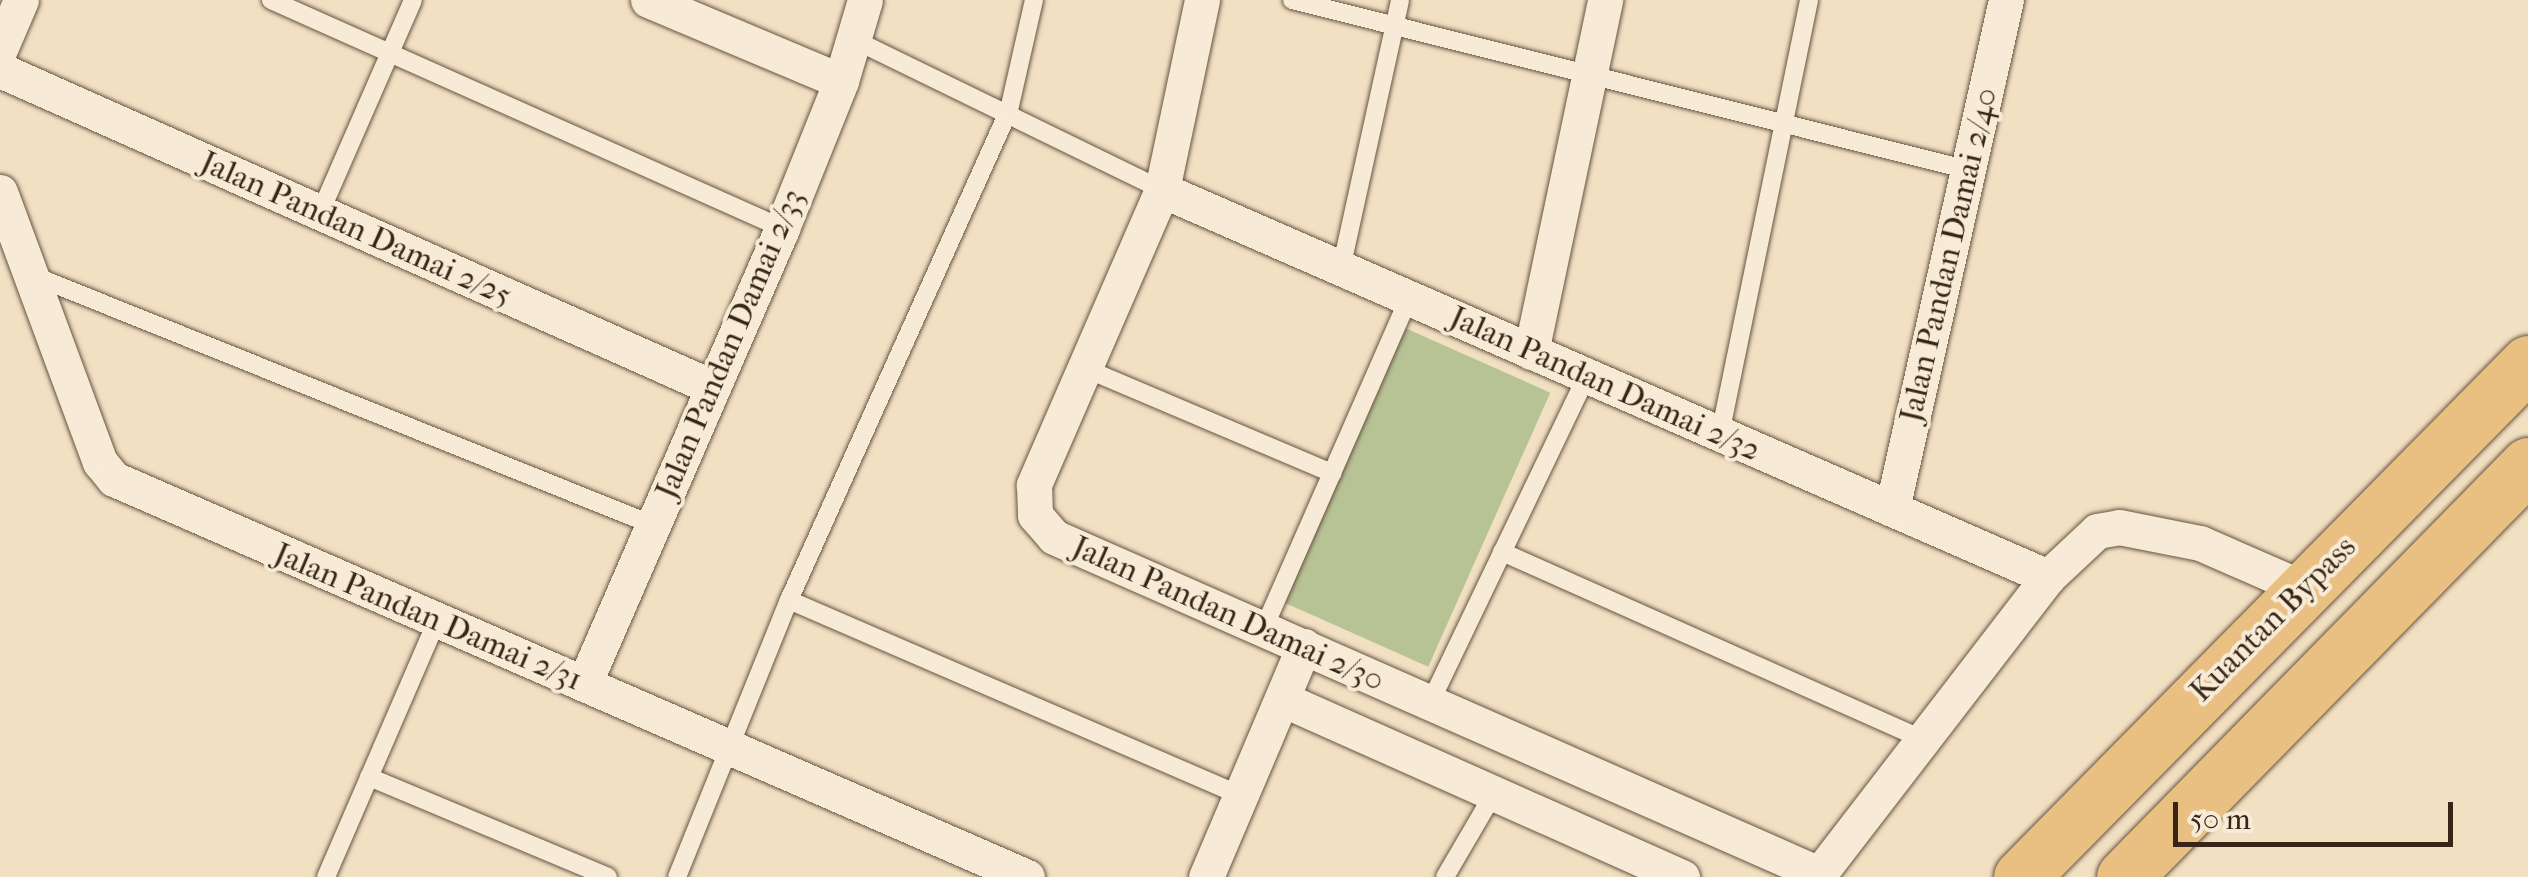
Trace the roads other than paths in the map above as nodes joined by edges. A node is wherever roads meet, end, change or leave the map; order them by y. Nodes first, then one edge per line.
1 (21, 0) edge
2 (271, 0) edge
3 (413, 0) edge
4 (648, 0) edge
5 (865, 0) edge
6 (1034, 0) edge
7 (1202, 0) edge
8 (1292, 0) edge
9 (1400, 0) edge
10 (1605, 0) edge
11 (1809, 0) edge
12 (2006, 0) edge
13 (1394, 24) junction
14 (855, 40) junction
15 (0, 49) edge
16 (392, 54) junction
17 (0, 70) edge
18 (1590, 71) junction
19 (841, 82) junction
20 (1009, 110) junction
21 (1782, 127) junction
22 (1969, 170) junction
23 (1162, 190) junction
24 (0, 192) edge
25 (320, 213) junction
26 (782, 228) junction
27 (1341, 269) junction
28 (30, 274) junction
29 (1409, 298) junction
30 (1532, 352) junction
31 (2528, 363) edge
32 (1082, 368) junction
33 (1587, 376) junction
34 (712, 387) junction
35 (1720, 434) junction
36 (2528, 465) edge
37 (1332, 473) junction
38 (1892, 510) junction
39 (653, 524) junction
40 (1502, 552) junction
41 (2048, 578) junction
42 (2303, 588) junction
43 (789, 600) junction
44 (438, 620) junction
45 (1264, 628) junction
46 (1304, 646) junction
47 (584, 684) junction
48 (1282, 699) junction
49 (1430, 703) junction
50 (1926, 741) junction
51 (729, 747) junction
52 (369, 777) junction
53 (1494, 793) junction
54 (1241, 796) junction
55 (1620, 866) edge
56 (1818, 876) edge
57 (326, 877) edge
58 (608, 877) edge
59 (677, 877) edge
60 (1027, 877) edge
61 (1206, 877) edge
62 (1445, 877) edge
63 (1682, 877) edge
64 (2020, 877) edge
65 (2124, 877) edge

1 - 15 street
2 - 16 lane
3 - 16 lane
4 - 19 street
5 - 14 street, Jalan Pandan Damai 2/33
6 - 20 lane
7 - 23 street, Jalan Pandan Damai 2/30
8 - 13 lane
9 - 13 lane
10 - 18 street
11 - 21 lane
12 - 22 street, Jalan Pandan Damai 2/40
13 - 18 lane
13 - 27 lane
14 - 19 street, Jalan Pandan Damai 2/33
14 - 20 lane
16 - 25 lane
16 - 26 lane
17 - 25 street, Jalan Pandan Damai 2/25
18 - 21 lane
18 - 30 street
19 - 26 street, Jalan Pandan Damai 2/33
20 - 23 lane
20 - 43 lane
21 - 22 lane
21 - 35 lane
22 - 38 street, Jalan Pandan Damai 2/40
23 - 27 street, Jalan Pandan Damai 2/32
23 - 32 street, Jalan Pandan Damai 2/30
24 - 28 street, Jalan Pandan Damai 2/31
25 - 34 street, Jalan Pandan Damai 2/25
26 - 34 street, Jalan Pandan Damai 2/33
27 - 29 street, Jalan Pandan Damai 2/32
28 - 39 lane
28 - 44 street, Jalan Pandan Damai 2/31
29 - 30 street, Jalan Pandan Damai 2/32
29 - 37 lane
30 - 33 street, Jalan Pandan Damai 2/32
31 - 42 highway, Kuantan Bypass
32 - 37 lane
32 - 45 street, Jalan Pandan Damai 2/30
33 - 35 street, Jalan Pandan Damai 2/32
33 - 40 lane
34 - 39 street, Jalan Pandan Damai 2/33
35 - 38 street, Jalan Pandan Damai 2/32
36 - 65 highway
37 - 45 lane
38 - 41 street, Jalan Pandan Damai 2/32
39 - 47 street, Jalan Pandan Damai 2/33
40 - 49 lane
40 - 50 lane
41 - 42 street
41 - 50 street
42 - 64 highway, Kuantan Bypass
43 - 51 lane
43 - 54 lane
44 - 47 street, Jalan Pandan Damai 2/31
44 - 52 lane
45 - 46 street, Jalan Pandan Damai 2/30
46 - 48 street
46 - 49 street, Jalan Pandan Damai 2/30
47 - 51 street, Jalan Pandan Damai 2/31
48 - 53 street
48 - 54 street
49 - 56 street, Jalan Pandan Damai 2/30
50 - 56 street
51 - 59 lane
51 - 60 street, Jalan Pandan Damai 2/31
52 - 57 lane
52 - 58 lane
53 - 55 street
53 - 62 lane
54 - 61 street
55 - 63 street

